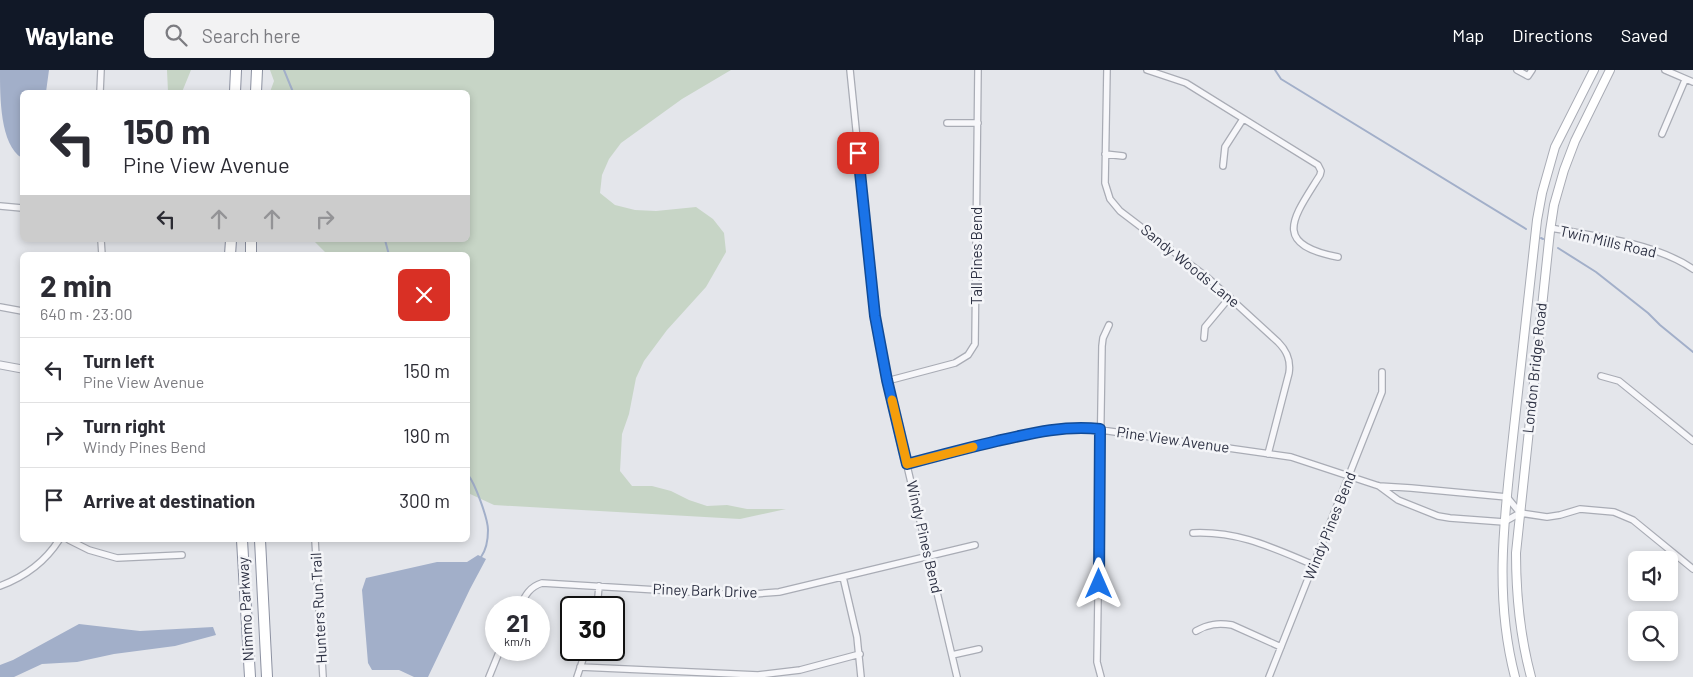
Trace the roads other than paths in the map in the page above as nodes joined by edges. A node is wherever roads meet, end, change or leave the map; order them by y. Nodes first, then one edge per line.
1 (101, 70) edge
2 (236, 70) edge
3 (257, 70) edge
4 (850, 70) edge
5 (978, 70) edge
6 (1107, 70) edge
7 (1147, 70) edge
8 (1517, 70) edge
9 (1532, 70) edge
10 (1594, 70) edge
11 (1610, 70) edge
12 (1666, 70) edge
13 (1685, 80) junction
14 (1693, 82) edge
15 (100, 90) edge
16 (235, 90) edge
17 (256, 90) edge
18 (1243, 119) junction
19 (947, 123) dead end
20 (978, 123) junction
21 (1662, 134) dead end
22 (1105, 154) junction
23 (1123, 156) dead end
24 (1223, 166) dead end
25 (0, 206) edge
26 (20, 208) edge
27 (1550, 228) junction
28 (1338, 257) dead end
29 (1693, 269) edge
30 (1230, 297) junction
31 (0, 307) edge
32 (20, 311) edge
33 (1109, 325) dead end
34 (1204, 338) dead end
35 (0, 365) edge
36 (20, 370) edge
37 (1382, 372) dead end
38 (1601, 376) dead end
39 (887, 380) junction
40 (1100, 429) junction
41 (1693, 441) edge
42 (1268, 454) junction
43 (907, 464) junction
44 (1350, 477) junction
45 (1379, 486) junction
46 (1507, 497) junction
47 (1520, 513) junction
48 (1504, 522) junction
49 (1193, 533) dead end
50 (57, 542) edge
51 (73, 542) edge
52 (242, 542) edge
53 (260, 542) edge
54 (315, 542) edge
55 (975, 545) dead end
56 (182, 555) dead end
57 (929, 556) junction
58 (1314, 565) junction
59 (1693, 569) edge
60 (843, 577) junction
61 (0, 586) edge
62 (599, 586) junction
63 (525, 596) edge
64 (598, 596) edge
65 (1196, 630) dead end
66 (1281, 646) junction
67 (979, 649) dead end
68 (860, 654) junction
69 (952, 655) junction
70 (496, 661) edge
71 (582, 661) edge
72 (580, 666) junction
73 (773, 676) edge
74 (250, 677) edge
75 (267, 677) edge
76 (323, 677) edge
77 (489, 677) edge
78 (577, 677) edge
79 (860, 677) edge
80 (957, 677) edge
81 (1101, 677) edge
82 (1269, 677) edge
83 (1515, 677) edge
84 (1531, 677) edge

1 - 15 street
2 - 16 highway
3 - 17 highway
4 - 39 street, Windy Pines Bend
5 - 20 street, Tall Pines Bend
6 - 22 street, Sandy Woods Lane
7 - 18 street
8 - 9 street
10 - 46 main road, London Bridge Road
11 - 27 main road, London Bridge Road
12 - 13 street
13 - 14 street
13 - 21 street
18 - 24 street
18 - 28 street
19 - 20 street
20 - 39 street, Tall Pines Bend
22 - 23 street
22 - 30 street, Sandy Woods Lane
25 - 26 street
27 - 29 street, Twin Mills Road
27 - 47 main road, London Bridge Road
30 - 34 street
30 - 42 street, Sandy Woods Lane
31 - 32 street
33 - 40 street
35 - 36 street
37 - 44 street, Windy Pines Bend
38 - 41 street
39 - 43 street, Windy Pines Bend
40 - 42 street, Pine View Avenue
40 - 43 street, Pine View Avenue
40 - 81 street
42 - 44 street, Pine View Avenue
43 - 57 street, Windy Pines Bend
44 - 45 street, Pine View Avenue
44 - 58 street, Windy Pines Bend
45 - 46 street, Pine View Avenue
45 - 48 street, Pine View Avenue
46 - 47 street
46 - 48 main road, London Bridge Road
47 - 48 street
47 - 59 street
47 - 84 main road, London Bridge Road
48 - 83 main road, London Bridge Road
49 - 58 street
50 - 61 street
51 - 56 street
52 - 74 highway, Nimmo Parkway
53 - 75 highway, Nimmo Parkway
54 - 76 street, Hunters Run Trail
55 - 57 street, Piney Bark Drive
57 - 60 street, Piney Bark Drive
57 - 69 street, Windy Pines Bend
58 - 66 street, Windy Pines Bend
60 - 62 street, Piney Bark Drive
60 - 68 street
62 - 63 street, Piney Bark Drive
62 - 64 street
65 - 66 street
66 - 82 street, Windy Pines Bend
67 - 69 street
68 - 73 street
68 - 79 street
69 - 80 street, Windy Pines Bend
70 - 77 street
71 - 72 street
72 - 73 street
72 - 78 street

